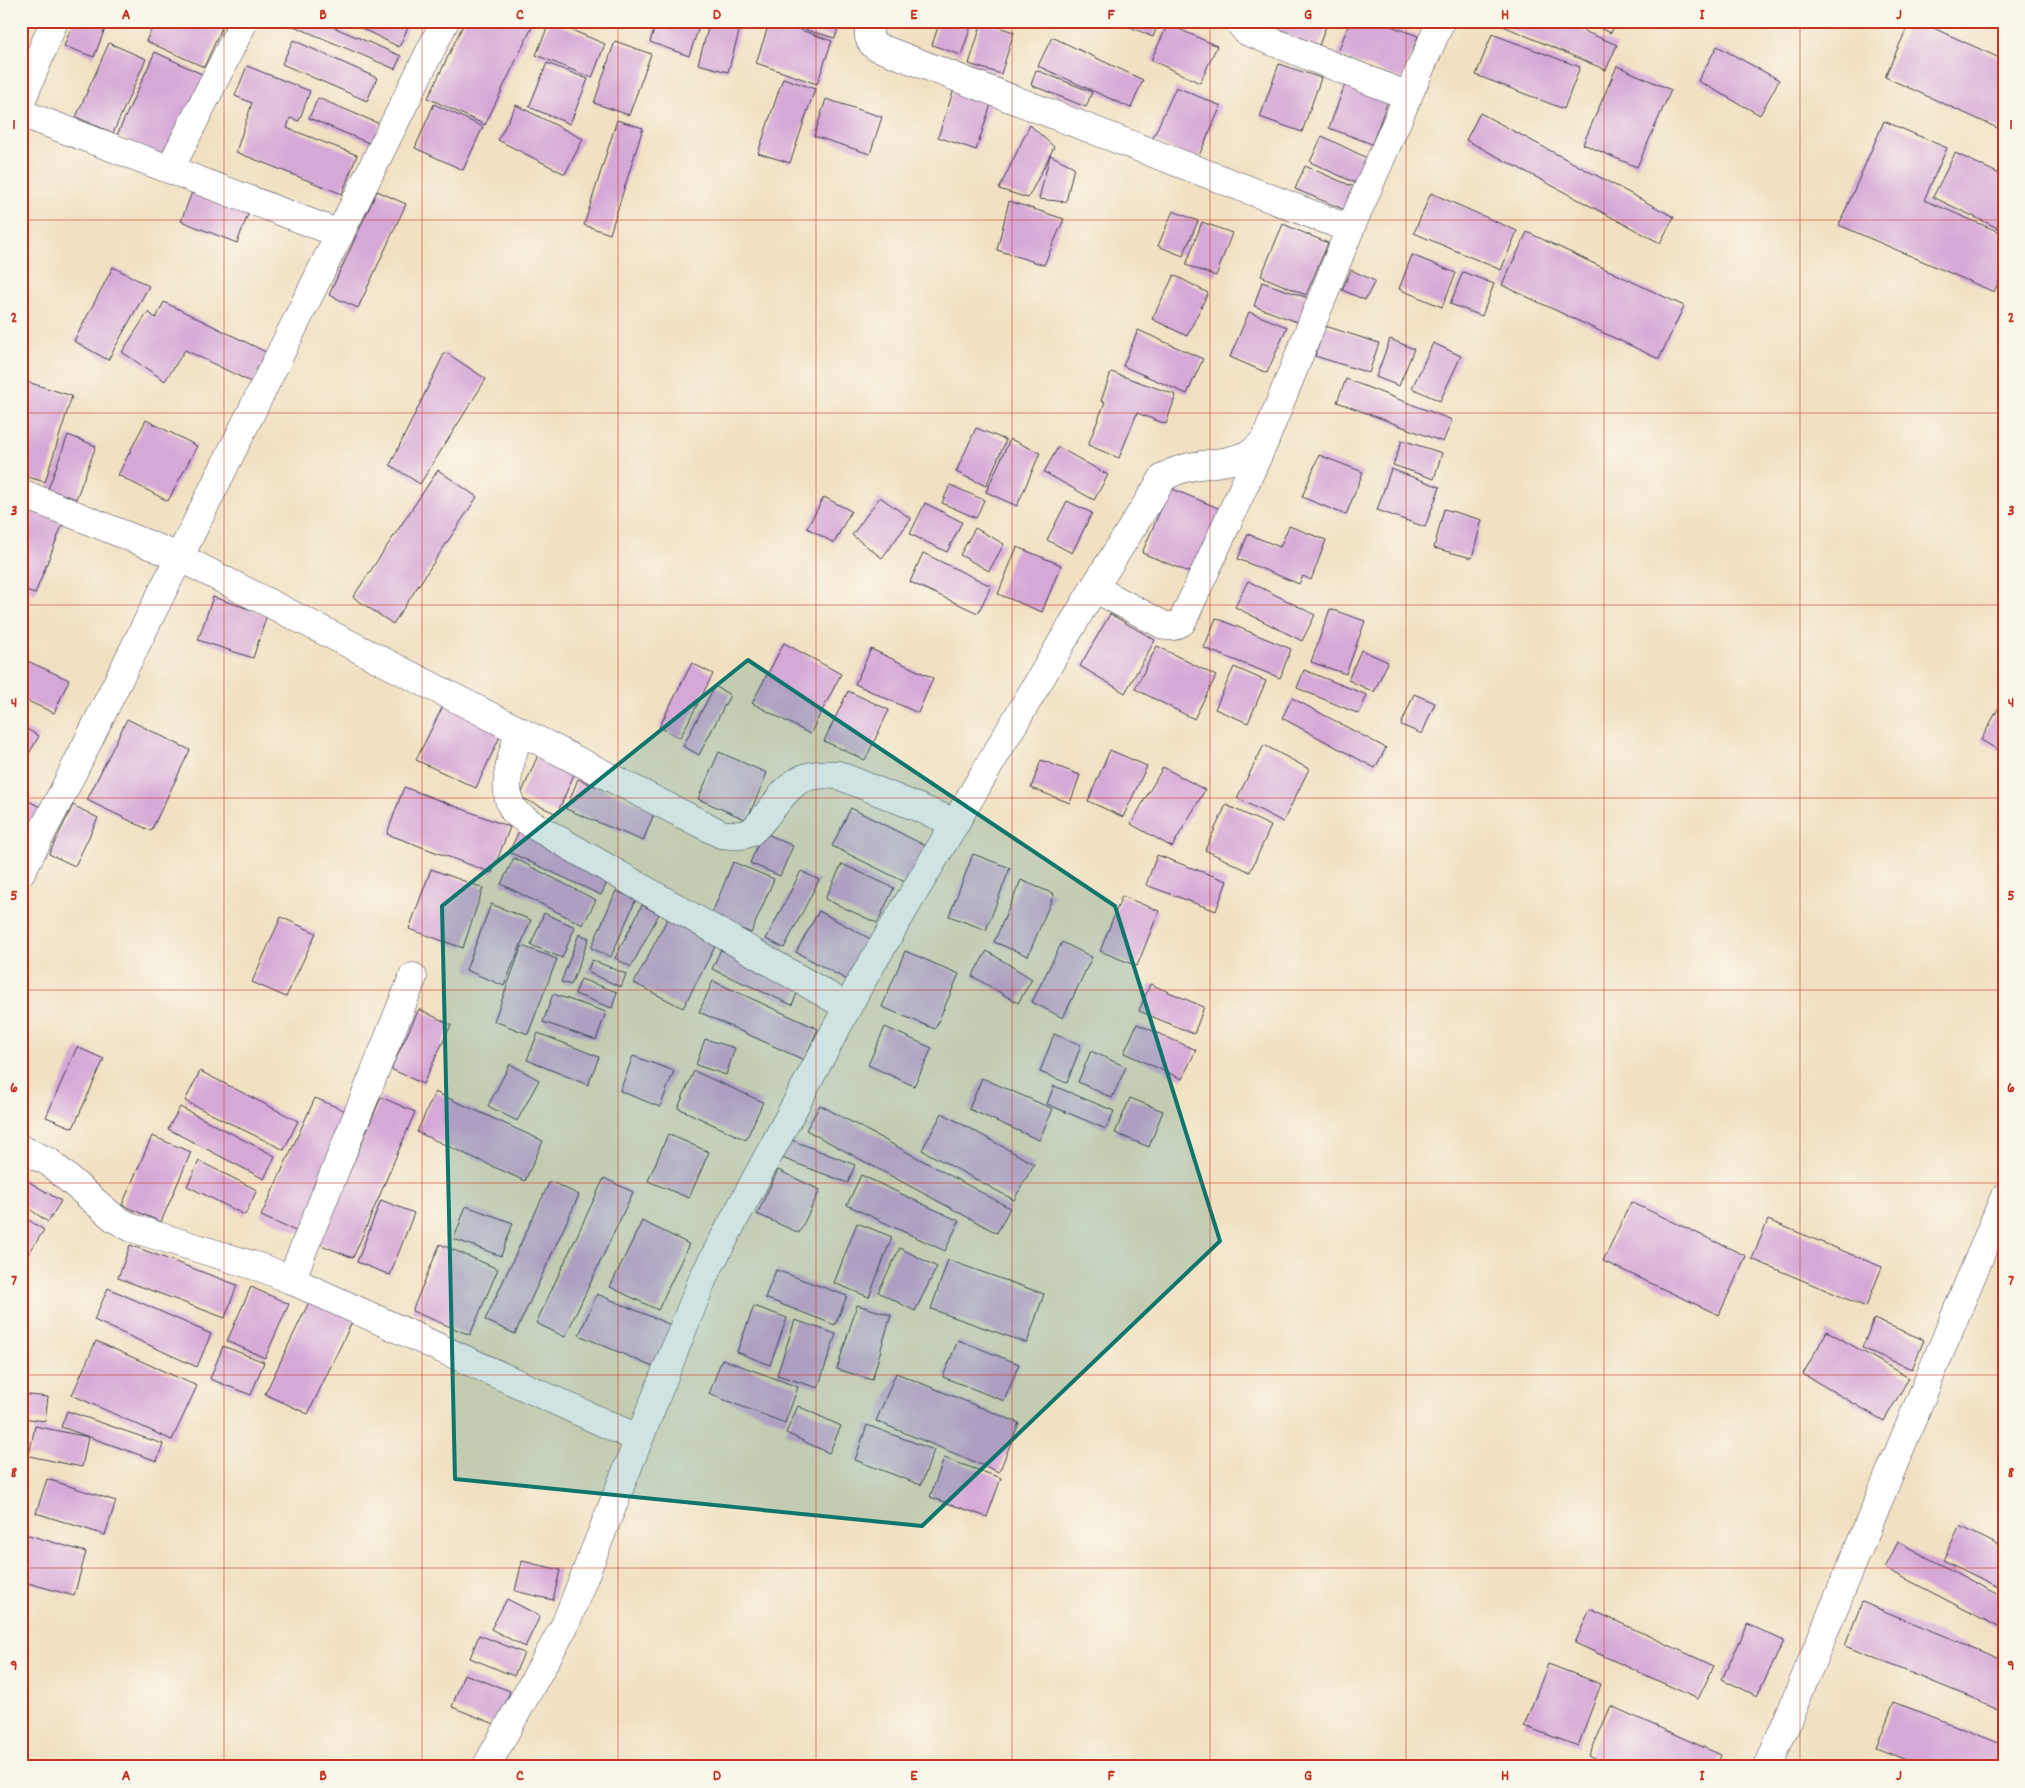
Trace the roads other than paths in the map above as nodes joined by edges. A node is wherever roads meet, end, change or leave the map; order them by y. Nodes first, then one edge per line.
1 (54, 21) edge
2 (244, 21) edge
3 (445, 21) edge
4 (872, 21) edge
5 (1238, 21) edge
6 (1441, 21) edge
7 (1408, 96) junction
8 (21, 102) edge
9 (21, 113) edge
10 (170, 169) junction
11 (1350, 229) junction
12 (340, 234) junction
13 (1265, 440) junction
14 (21, 493) edge
15 (180, 557) junction
16 (1094, 588) junction
17 (519, 731) junction
18 (956, 823) junction
19 (21, 872) edge
20 (413, 977) dead end
21 (848, 1007) junction
22 (21, 1149) edge
23 (2004, 1198) edge
24 (291, 1280) junction
25 (639, 1439) junction
26 (486, 1767) edge
27 (1768, 1767) edge

1 - 8 street
2 - 10 street
3 - 12 street
4 - 11 street
5 - 7 street
6 - 7 street
7 - 11 street
9 - 10 street
10 - 12 street
11 - 13 street
12 - 15 street
13 - 16 street
13 - 16 street
14 - 15 street
15 - 17 street
15 - 19 street
16 - 18 street
17 - 18 street
17 - 21 street
18 - 21 street
20 - 24 street
21 - 25 street
22 - 24 street
23 - 27 street
24 - 25 street
25 - 26 street

